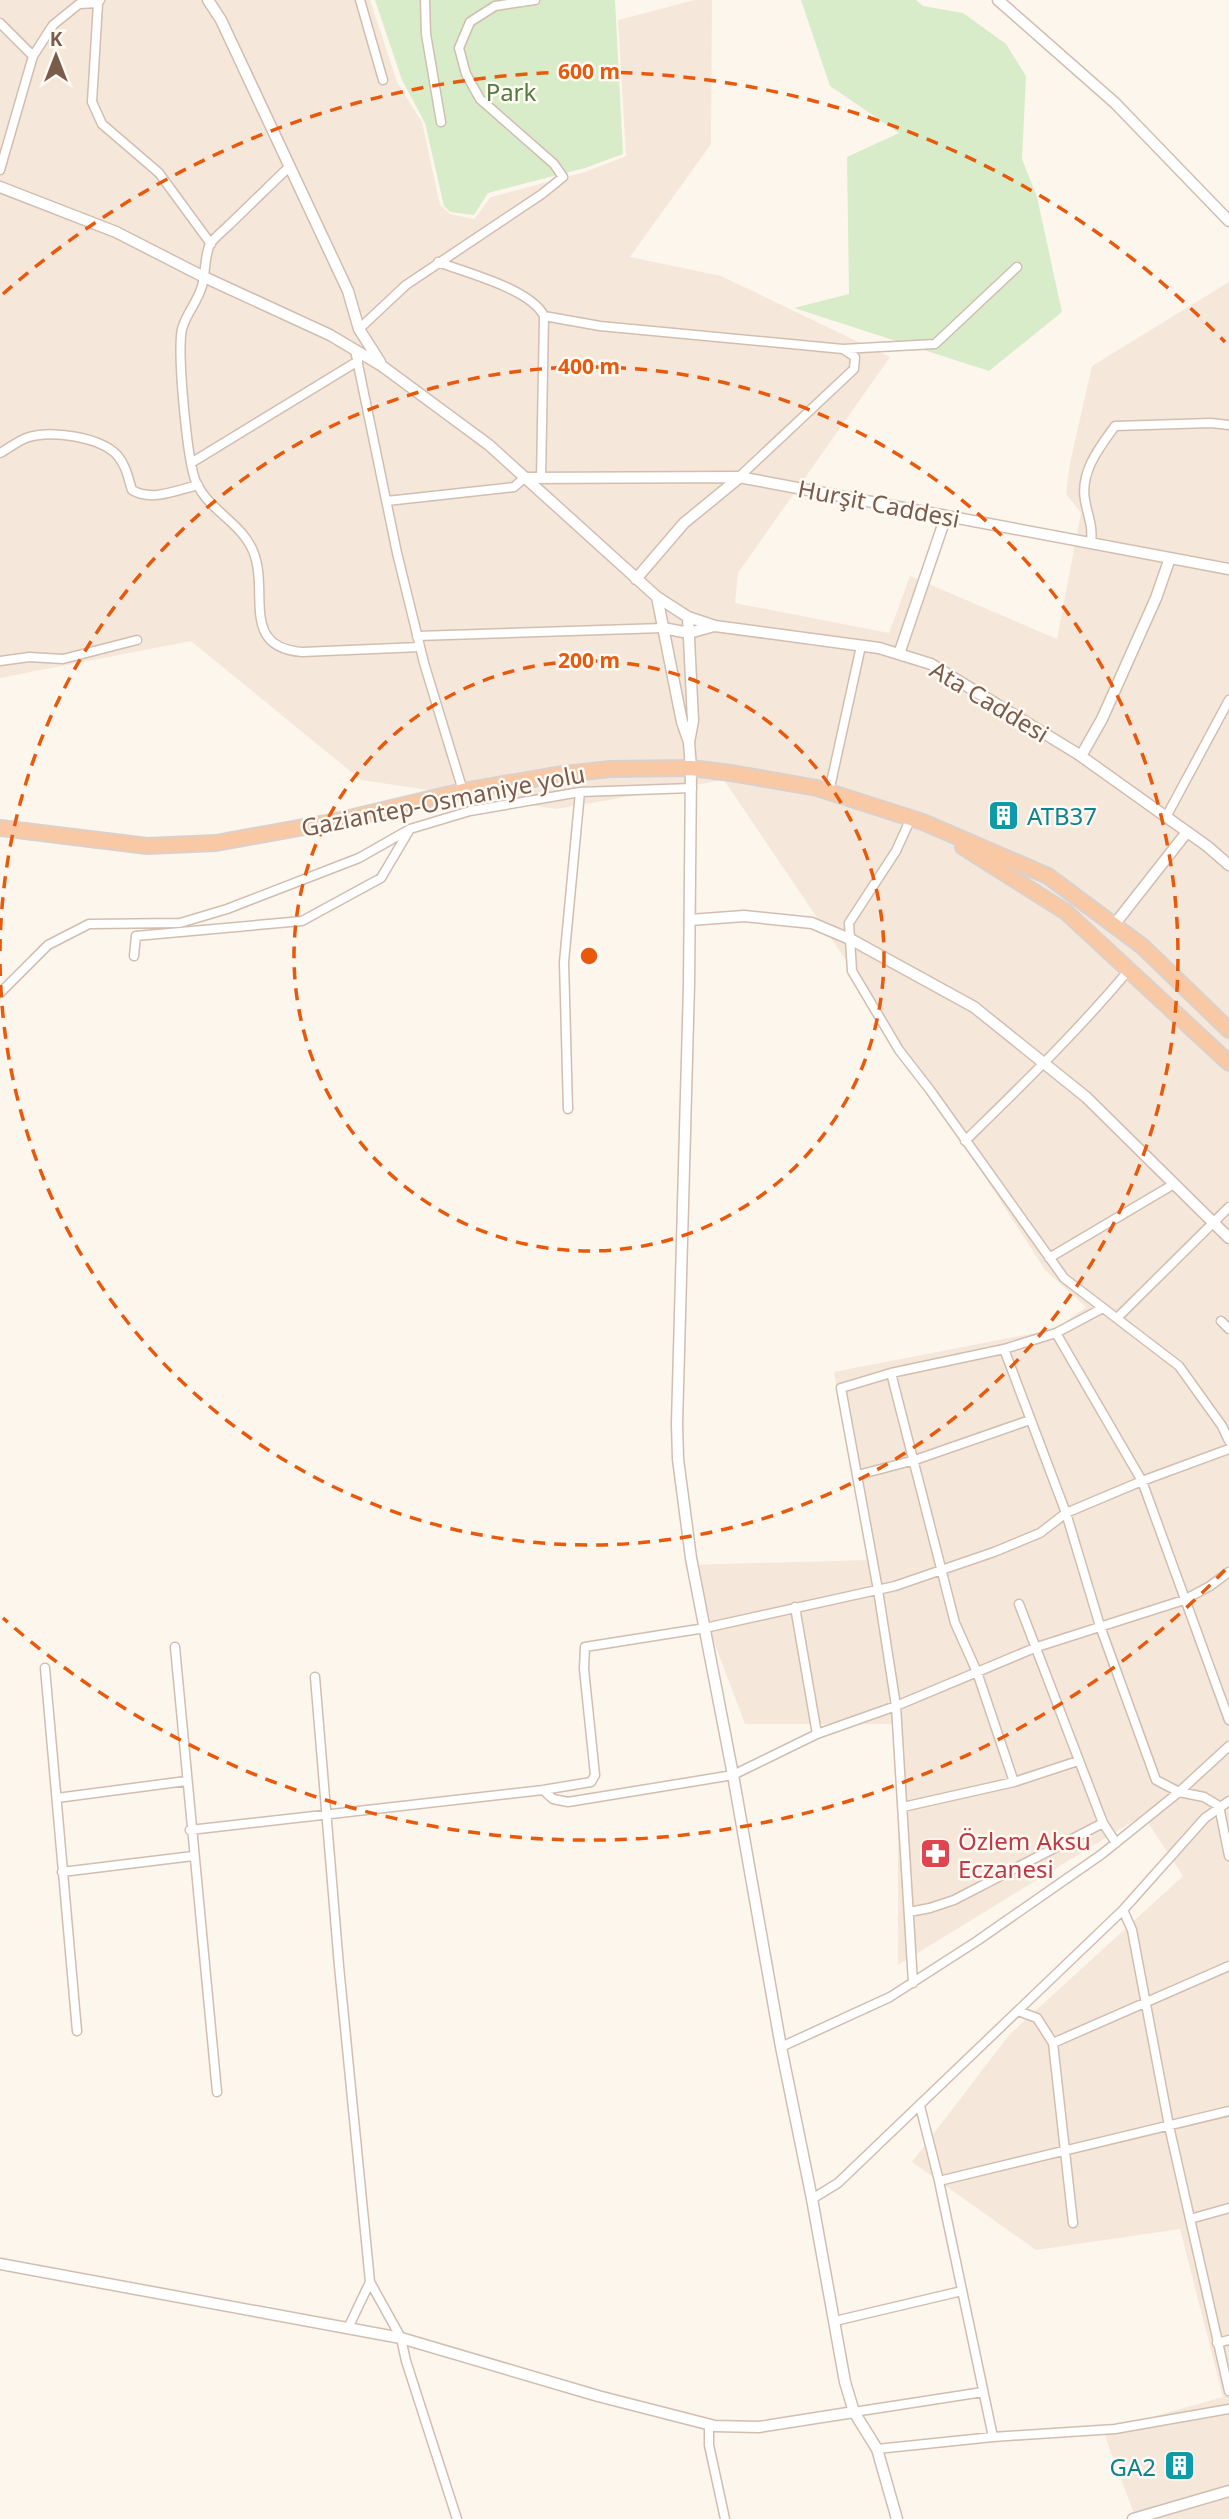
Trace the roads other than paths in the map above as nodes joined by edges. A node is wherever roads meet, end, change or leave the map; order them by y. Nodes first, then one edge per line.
1 (208, 0) edge
2 (360, 0) edge
3 (425, 0) edge
4 (535, 0) edge
5 (998, 0) edge
6 (99, 1) edge
7 (0, 23) edge
8 (33, 56) junction
9 (383, 80) dead end
10 (441, 122) dead end
11 (290, 166) junction
12 (0, 170) edge
13 (0, 187) edge
14 (1229, 221) edge
15 (211, 244) junction
16 (438, 262) junction
17 (1017, 267) dead end
18 (204, 277) junction
19 (544, 316) junction
20 (359, 329) junction
21 (866, 347) junction
22 (843, 349) junction
23 (355, 350) junction
24 (855, 357) junction
25 (358, 361) junction
26 (382, 366) junction
27 (1229, 425) edge
28 (0, 453) edge
29 (191, 463) junction
30 (739, 477) junction
31 (524, 478) junction
32 (541, 478) junction
33 (198, 485) junction
34 (387, 501) junction
35 (946, 516) junction
36 (1091, 543) junction
37 (1170, 558) junction
38 (1229, 569) edge
39 (636, 579) junction
40 (657, 597) junction
41 (688, 617) junction
42 (715, 626) junction
43 (663, 628) junction
44 (689, 633) junction
45 (418, 636) junction
46 (137, 640) dead end
47 (861, 646) junction
48 (420, 647) junction
49 (899, 654) junction
50 (0, 661) edge
51 (1229, 700) edge
52 (689, 742) junction
53 (1081, 756) junction
54 (691, 768) junction
55 (692, 788) junction
56 (463, 791) junction
57 (580, 792) junction
58 (829, 792) junction
59 (1166, 817) junction
60 (917, 820) junction
61 (0, 828) edge
62 (410, 829) junction
63 (1187, 832) junction
64 (1229, 865) edge
65 (691, 920) junction
66 (1114, 925) junction
67 (852, 940) junction
68 (134, 956) dead end
69 (1128, 971) junction
70 (0, 993) edge
71 (1229, 1030) edge
72 (1229, 1063) edge
73 (1044, 1064) junction
74 (568, 1109) dead end
75 (965, 1141) junction
76 (1174, 1184) junction
77 (1229, 1207) edge
78 (1214, 1223) junction
79 (1229, 1238) edge
80 (1049, 1258) junction
81 (1103, 1308) junction
82 (1116, 1318) junction
83 (1221, 1321) dead end
84 (1229, 1329) edge
85 (1056, 1333) junction
86 (1004, 1349) junction
87 (891, 1373) junction
88 (1229, 1419) edge
89 (1030, 1420) junction
90 (1222, 1426) junction
91 (1229, 1441) edge
92 (1229, 1449) edge
93 (915, 1460) junction
94 (858, 1475) junction
95 (1142, 1481) junction
96 (1066, 1513) junction
97 (942, 1571) junction
98 (1229, 1572) edge
99 (878, 1590) junction
100 (1184, 1600) junction
101 (1019, 1604) dead end
102 (795, 1607) junction
103 (1100, 1626) junction
104 (705, 1628) junction
105 (175, 1647) dead end
106 (1037, 1647) junction
107 (45, 1668) dead end
108 (977, 1672) junction
109 (315, 1677) dead end
110 (896, 1706) junction
111 (1229, 1720) edge
112 (817, 1734) junction
113 (1229, 1746) edge
114 (1078, 1761) junction
115 (733, 1775) junction
116 (186, 1781) junction
117 (1014, 1782) junction
118 (543, 1790) junction
119 (1179, 1792) junction
120 (57, 1798) junction
121 (1229, 1801) edge
122 (1219, 1806) junction
123 (903, 1807) junction
124 (328, 1815) junction
125 (1103, 1823) junction
126 (190, 1830) junction
127 (1116, 1843) junction
128 (193, 1856) junction
129 (1229, 1856) edge
130 (62, 1872) junction
131 (1123, 1910) junction
132 (909, 1912) junction
133 (1229, 1966) edge
134 (913, 1983) junction
135 (1147, 2004) junction
136 (1018, 2011) junction
137 (77, 2031) dead end
138 (1054, 2043) junction
139 (781, 2047) junction
140 (217, 2092) dead end
141 (920, 2106) junction
142 (1229, 2111) edge
143 (1169, 2126) junction
144 (1065, 2151) junction
145 (939, 2181) junction
146 (812, 2199) junction
147 (1229, 2208) edge
148 (1190, 2219) junction
149 (1073, 2223) dead end
150 (0, 2264) edge
151 (370, 2282) junction
152 (962, 2291) junction
153 (835, 2321) junction
154 (349, 2326) junction
155 (401, 2338) junction
156 (1229, 2340) edge
157 (1217, 2343) junction
158 (1229, 2390) edge
159 (984, 2392) junction
160 (1229, 2409) edge
161 (855, 2412) junction
162 (709, 2424) junction
163 (993, 2437) junction
164 (877, 2449) junction
165 (1229, 2491) edge
166 (457, 2519) edge
167 (725, 2519) edge
168 (897, 2519) edge
169 (1133, 2519) edge

1 - 11 street
2 - 9 street
3 - 10 street
4 - 16 street
5 - 14 street
6 - 8 street
6 - 15 street
7 - 8 street
8 - 12 street
11 - 15 street
11 - 20 street
13 - 18 street
15 - 18 street
16 - 19 street
16 - 20 street
17 - 21 street
18 - 23 street
18 - 29 street
19 - 22 street
19 - 32 street
20 - 26 street
21 - 22 street
21 - 24 street
22 - 24 street
23 - 25 street
23 - 26 street
24 - 30 street
25 - 29 street
25 - 34 street
26 - 31 street
27 - 36 street
28 - 33 street
29 - 33 street
30 - 32 street, Hurşit Caddesi
30 - 35 street, Hurşit Caddesi
30 - 39 street
31 - 32 street, Hurşit Caddesi
31 - 34 street
31 - 39 street
33 - 48 street
34 - 45 street
35 - 36 street, Hurşit Caddesi
35 - 49 street
36 - 37 street, Hurşit Caddesi
37 - 38 street, Hurşit Caddesi
37 - 53 street
39 - 40 street
40 - 41 street
40 - 43 street
41 - 42 street
41 - 44 street
42 - 44 street
42 - 47 street, Ata Caddesi
43 - 44 street
43 - 45 street
43 - 52 street
44 - 52 street
45 - 48 street
46 - 50 street
47 - 49 street, Ata Caddesi
47 - 58 street
48 - 56 street
49 - 53 street, Ata Caddesi
51 - 59 street
52 - 54 street
53 - 59 street, Ata Caddesi
54 - 55 street
54 - 56 highway, Gaziantep-Osmaniye yolu
54 - 58 highway, Gaziantep-Osmaniye yolu
55 - 57 street
55 - 65 street
56 - 61 highway, Gaziantep-Osmaniye yolu
57 - 62 street
57 - 74 street
58 - 60 highway, Gaziantep-Osmaniye yolu
59 - 63 street, Ata Caddesi
60 - 66 highway, Gaziantep-Osmaniye yolu
60 - 67 street
60 - 69 highway, Gaziantep-Osmaniye yolu
62 - 68 street
62 - 70 street
63 - 64 street, Ata Caddesi
63 - 66 street
65 - 67 street
65 - 104 street
66 - 71 highway, Gaziantep-Osmaniye yolu
67 - 73 street
67 - 75 street
69 - 72 highway, Gaziantep-Osmaniye yolu
69 - 73 street
73 - 75 street
73 - 76 street
75 - 80 street
76 - 78 street
76 - 80 street
77 - 78 street
78 - 79 street
78 - 82 street
80 - 81 street
81 - 82 street
81 - 85 street
82 - 90 street
83 - 84 street
85 - 86 street
85 - 95 street
86 - 87 street
86 - 89 street
87 - 93 street
87 - 94 street
88 - 90 street
89 - 93 street
89 - 96 street
90 - 91 street
92 - 95 street
93 - 94 street
93 - 97 street
94 - 99 street
95 - 96 street
95 - 100 street
96 - 97 street
96 - 103 street
97 - 99 street
97 - 108 street
98 - 100 street
99 - 102 street
99 - 110 street
100 - 103 street
100 - 111 street
101 - 106 street
102 - 104 street
102 - 112 street
103 - 106 street
103 - 119 street
104 - 115 street
104 - 118 street
105 - 116 street
106 - 108 street
106 - 114 street
107 - 120 street
108 - 110 street
108 - 117 street
109 - 124 street
110 - 112 street
110 - 123 street
112 - 115 street
113 - 119 street
114 - 117 street
114 - 125 street
115 - 118 street
115 - 139 street
116 - 120 street
116 - 126 street
117 - 123 street
118 - 124 street
119 - 122 street
119 - 127 street
120 - 130 street
121 - 122 street
122 - 129 street
122 - 131 street
123 - 132 street
124 - 126 street
124 - 151 street
125 - 127 street
125 - 132 street
126 - 128 street
127 - 134 street
128 - 130 street
128 - 140 street
130 - 137 street
131 - 135 street
131 - 136 street
132 - 134 street
133 - 135 street
134 - 139 street
135 - 138 street
135 - 143 street
136 - 138 street
136 - 141 street
138 - 144 street
139 - 146 street
141 - 145 street
141 - 146 street
142 - 143 street
143 - 144 street
143 - 148 street
144 - 145 street
144 - 149 street
145 - 152 street
146 - 153 street
147 - 148 street
148 - 157 street
150 - 154 street
151 - 154 street
151 - 155 street
152 - 153 street
152 - 159 street
153 - 161 street
154 - 155 street
155 - 162 street
155 - 166 street
156 - 157 street
157 - 158 street
159 - 161 street
159 - 163 street
160 - 163 street
161 - 162 street
161 - 164 street
162 - 167 street
163 - 164 street
164 - 168 street
165 - 169 street

